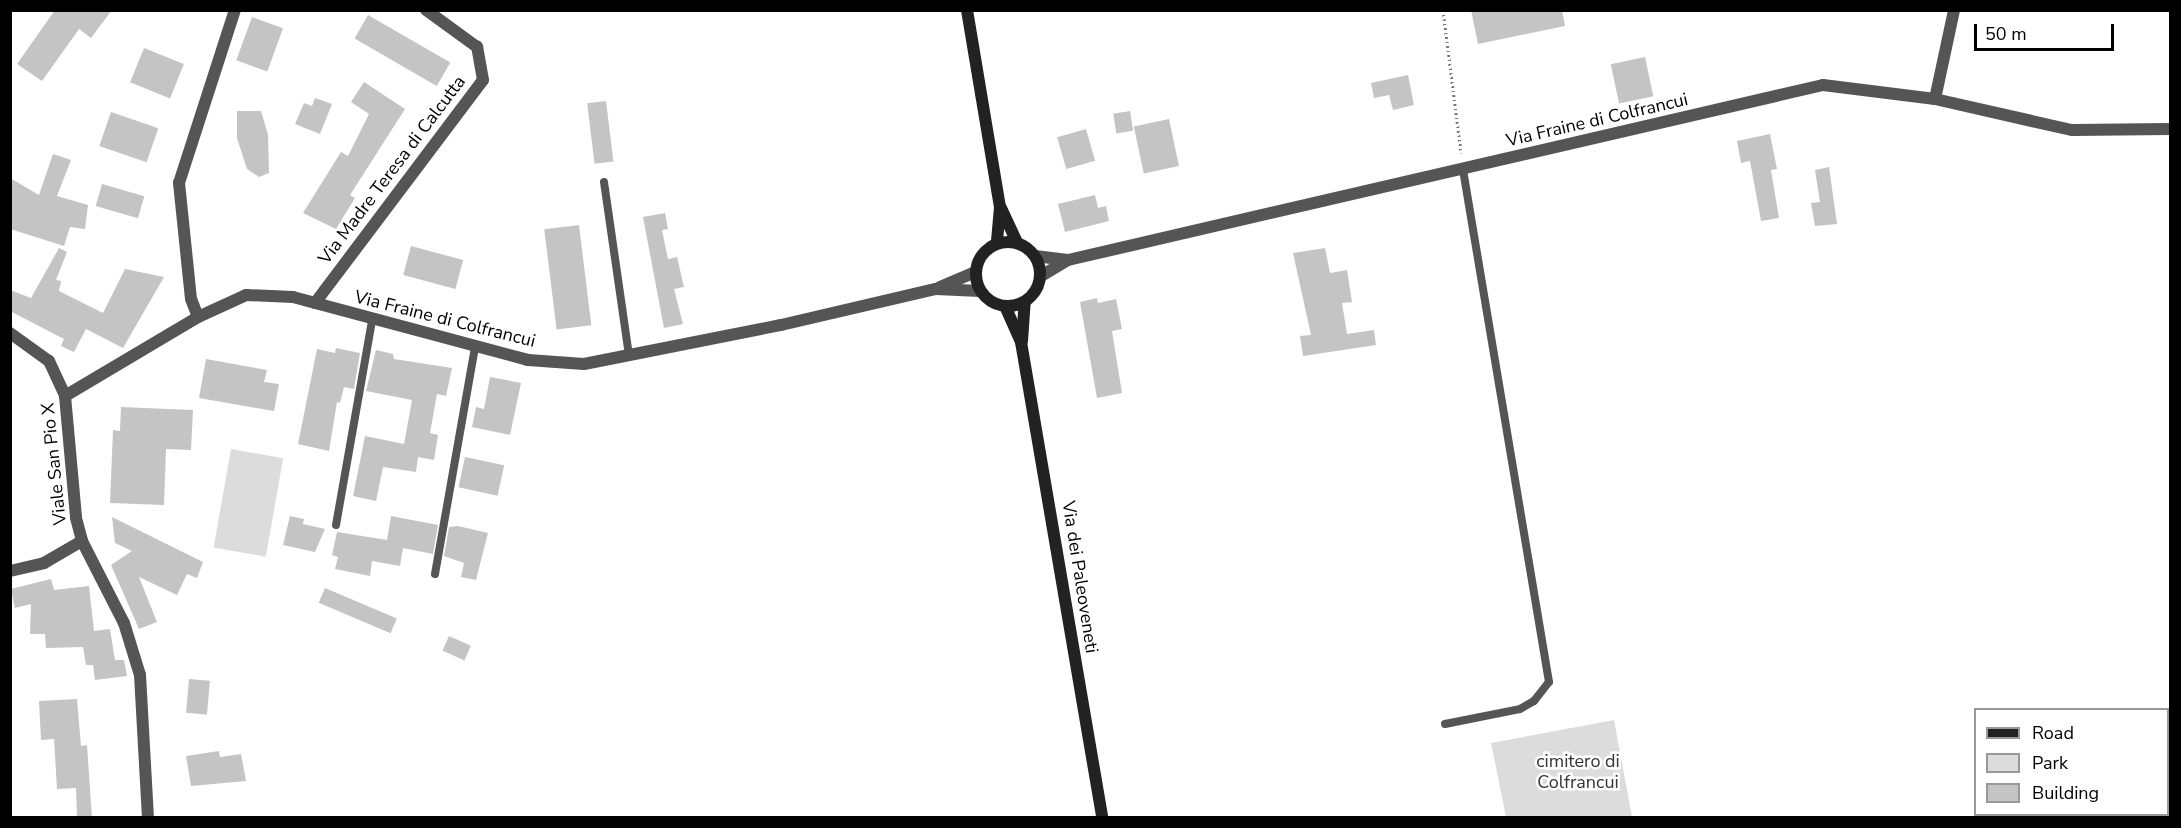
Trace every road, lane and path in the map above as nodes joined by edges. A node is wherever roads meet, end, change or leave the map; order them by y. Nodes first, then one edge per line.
1 (235, 10) edge
2 (426, 10) edge
3 (967, 10) edge
4 (1443, 10) edge
5 (1954, 10) edge
6 (1935, 99) junction
7 (2170, 129) edge
8 (1462, 170) junction
9 (604, 182) dead end
10 (1000, 207) junction
11 (997, 243) junction
12 (1017, 243) junction
13 (1035, 256) junction
14 (1068, 260) junction
15 (976, 272) junction
16 (1041, 276) junction
17 (936, 289) junction
18 (980, 291) junction
19 (1024, 302) junction
20 (315, 303) junction
21 (1005, 306) junction
22 (198, 317) junction
23 (372, 321) junction
24 (10, 333) edge
25 (1022, 342) junction
26 (475, 347) junction
27 (628, 356) junction
28 (65, 396) junction
29 (336, 525) dead end
30 (82, 541) junction
31 (10, 571) edge
32 (435, 574) dead end
33 (1445, 724) dead end
34 (148, 818) edge
35 (1102, 818) edge

1 - 22 street
2 - 20 street, Via Madre Teresa di Calcutta
3 - 10 main road
4 - 8 path
5 - 6 street
6 - 7 street, Via Fraine di Colfrancui
6 - 8 street, Via Fraine di Colfrancui
8 - 14 street, Via Fraine di Colfrancui
8 - 33 lane
9 - 27 lane
10 - 11 main road
10 - 12 main road
11 - 12 main road
11 - 15 main road
12 - 13 main road
13 - 14 street, Via Fraine di Colfrancui
13 - 16 main road
14 - 16 street
15 - 17 street
15 - 18 main road
16 - 19 main road
17 - 18 street, Via Fraine di Colfrancui
17 - 27 street, Via Fraine di Colfrancui
18 - 21 main road
19 - 21 main road
19 - 25 main road, Via dei Paleoveneti
20 - 22 street, Via Fraine di Colfrancui
20 - 23 street, Via Fraine di Colfrancui
21 - 25 main road, Via dei Paleoveneti
22 - 28 street, Via Fraine di Colfrancui
23 - 26 street, Via Fraine di Colfrancui
23 - 29 lane
24 - 28 street, Viale San Pio X
25 - 35 main road, Via dei Paleoveneti
26 - 27 street, Via Fraine di Colfrancui
26 - 32 lane
28 - 30 street, Viale San Pio X
30 - 31 street
30 - 34 street, Viale San Pio X

